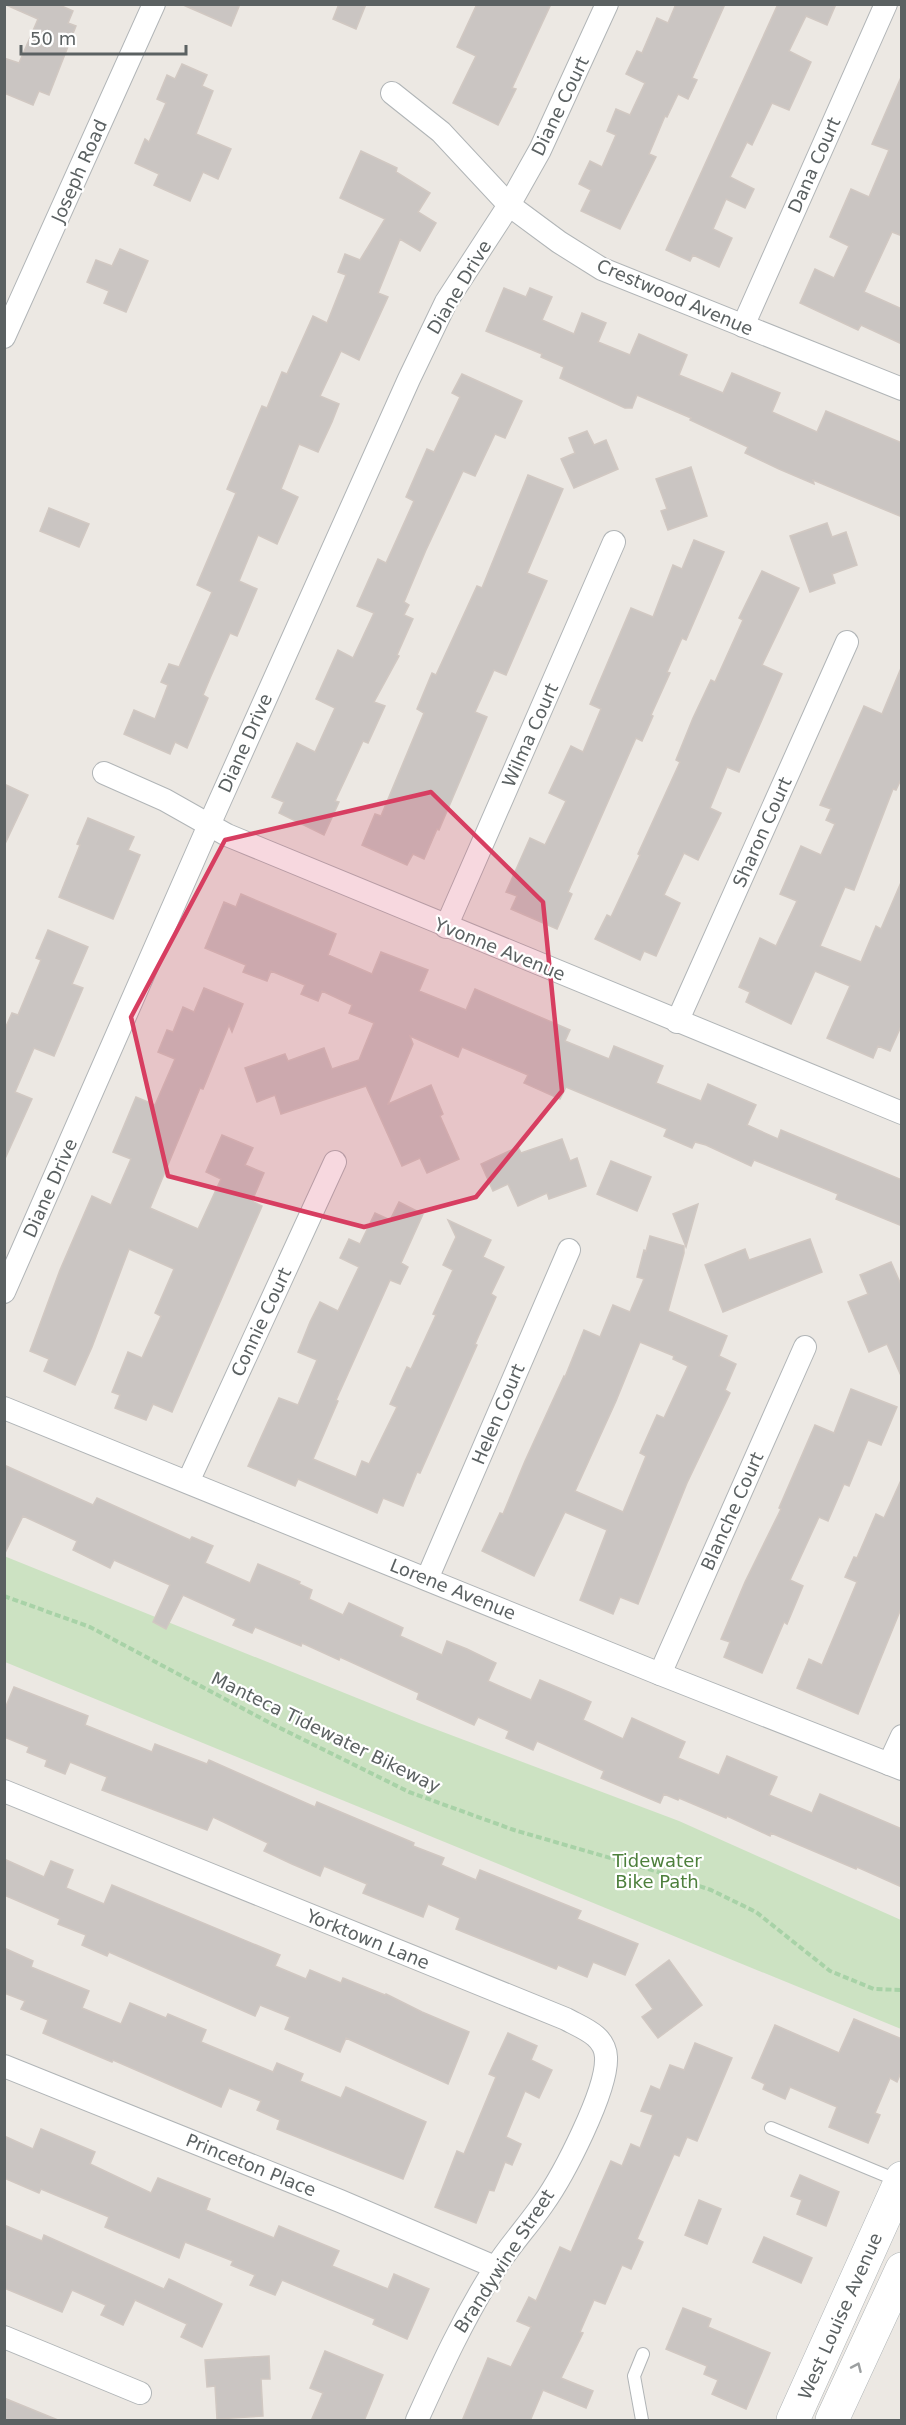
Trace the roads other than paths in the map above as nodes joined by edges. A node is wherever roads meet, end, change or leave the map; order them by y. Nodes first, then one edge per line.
1 (154, 4) edge
2 (607, 4) edge
3 (886, 4) edge
4 (392, 93) dead end
5 (509, 205) junction
6 (743, 326) junction
7 (4, 337) edge
8 (902, 390) edge
9 (614, 542) dead end
10 (847, 642) dead end
11 (104, 773) dead end
12 (209, 825) junction
13 (447, 927) junction
14 (677, 1022) junction
15 (902, 1113) edge
16 (335, 1162) dead end
17 (569, 1250) dead end
18 (4, 1292) edge
19 (805, 1347) dead end
20 (4, 1408) edge
21 (188, 1482) junction
22 (427, 1579) junction
23 (660, 1674) junction
24 (902, 1736) edge
25 (895, 1767) edge
26 (4, 1791) edge
27 (4, 2066) edge
28 (771, 2128) dead end
29 (563, 2169) joint
30 (901, 2180) edge
31 (495, 2267) junction
32 (902, 2269) edge
33 (4, 2337) edge
34 (643, 2354) dead end
35 (140, 2393) dead end
36 (417, 2421) edge
37 (642, 2421) edge
38 (793, 2421) edge
39 (832, 2421) edge

1 - 7 street, Joseph Road
2 - 5 street, Diane Court
3 - 6 street, Dana Court
4 - 5 street, Crestwood Avenue
5 - 6 street, Crestwood Avenue
5 - 12 street, Diane Drive
6 - 8 street, Crestwood Avenue
9 - 13 street, Wilma Court
10 - 14 street, Sharon Court
11 - 12 street, Yvonne Avenue
12 - 13 street, Yvonne Avenue
12 - 18 street, Diane Drive
13 - 14 street, Yvonne Avenue
14 - 15 street, Yvonne Avenue
16 - 21 street, Connie Court
17 - 22 street, Helen Court
19 - 23 street, Blanche Court
20 - 21 street, Lorene Avenue
21 - 22 street, Lorene Avenue
22 - 23 street, Lorene Avenue
23 - 25 street, Lorene Avenue
24 - 25 street
26 - 29 street, Yorktown Lane
27 - 31 street, Princeton Place
28 - 30 lane
29 - 31 street, Brandywine Street
30 - 38 main road, West Louise Avenue
31 - 36 street, Brandywine Street
39 -> 32 main road, West Louise Avenue
33 - 35 street
34 - 37 lane

